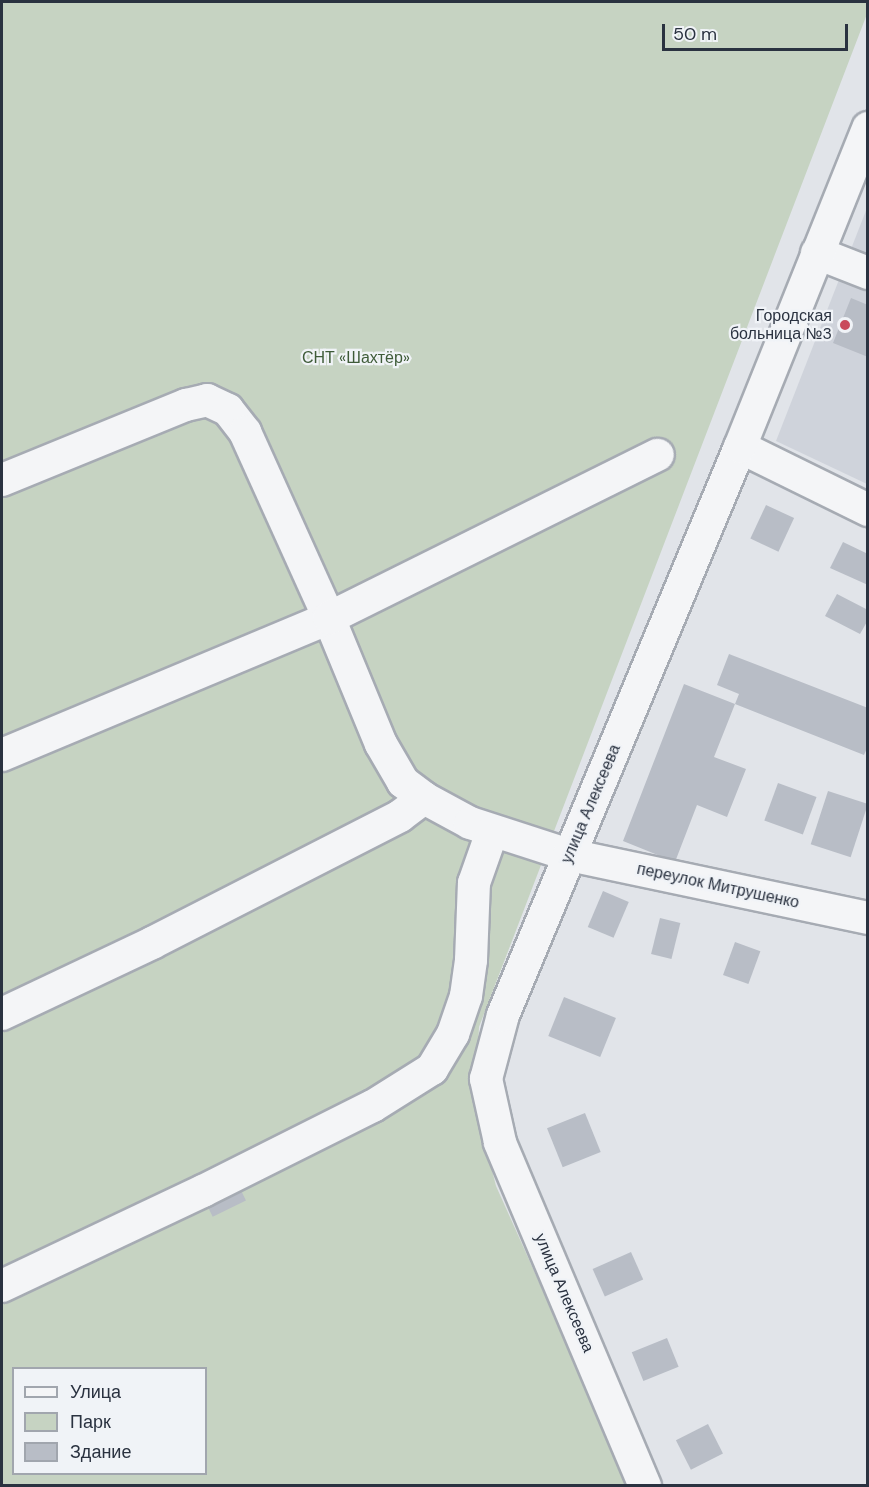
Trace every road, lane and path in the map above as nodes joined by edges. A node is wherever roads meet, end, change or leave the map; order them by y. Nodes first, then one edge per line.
1 (867, 128) edge
2 (817, 253) junction
3 (867, 273) edge
4 (740, 447) junction
5 (658, 455) dead end
6 (2, 480) edge
7 (867, 510) edge
8 (329, 618) junction
9 (2, 755) edge
10 (424, 798) junction
11 (492, 831) junction
12 (569, 855) junction
13 (867, 918) edge
14 (2, 1014) edge
15 (2, 1286) edge
16 (645, 1485) edge

1 - 2 street, улица Алексеева
2 - 3 street
2 - 4 street, улица Алексеева
4 - 7 street
4 - 12 street, улица Алексеева
5 - 8 street
6 - 8 street, переулок Митрушенко
8 - 9 street
8 - 10 street, переулок Митрушенко
10 - 11 street, переулок Митрушенко
10 - 14 street
11 - 12 street, переулок Митрушенко
11 - 15 street
12 - 13 street, переулок Митрушенко
12 - 16 street, улица Алексеева

